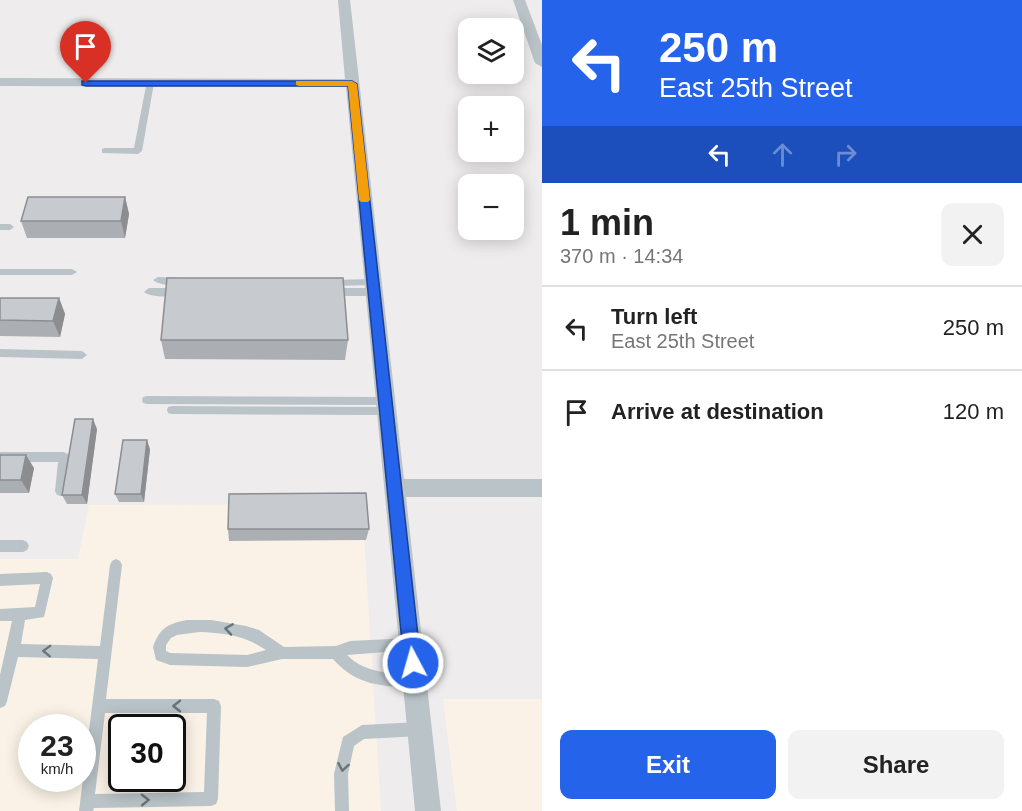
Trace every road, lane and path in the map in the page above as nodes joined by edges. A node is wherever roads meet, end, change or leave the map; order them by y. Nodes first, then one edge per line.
1 (344, 0) edge
2 (519, 0) edge
3 (542, 63) edge
4 (0, 82) edge
5 (150, 83) junction
6 (352, 84) junction
7 (105, 151) dead end
8 (0, 272) edge
9 (72, 272) dead end
10 (158, 280) dead end
11 (192, 281) edge
12 (320, 287) edge
13 (374, 287) junction
14 (149, 292) dead end
15 (195, 292) edge
16 (0, 353) edge
17 (82, 355) dead end
18 (147, 400) dead end
19 (386, 406) junction
20 (172, 410) dead end
21 (0, 457) edge
22 (395, 488) junction
23 (542, 488) edge
24 (62, 491) edge
25 (0, 546) edge
26 (23, 546) dead end
27 (116, 564) dead end
28 (0, 580) edge
29 (20, 614) junction
30 (0, 615) edge
31 (411, 644) junction
32 (13, 650) junction
33 (336, 652) junction
34 (105, 653) junction
35 (282, 653) junction
36 (415, 681) junction
37 (0, 701) edge
38 (99, 706) junction
39 (420, 729) junction
40 (86, 806) edge
41 (342, 811) edge
42 (428, 811) edge

1 - 6 street
2 - 3 street
4 - 5 street
5 - 6 street
5 - 7 lane
6 - 13 street
8 - 9 lane
10 - 11 lane
12 - 13 lane
13 - 19 street
14 - 15 lane
16 - 17 lane
18 - 19 lane
19 - 20 lane
19 - 22 street
21 - 24 lane
22 - 23 street
22 - 31 street
25 - 26 lane
27 - 34 lane
28 - 29 lane
29 - 30 lane
29 - 32 lane
31 - 33 lane
31 - 36 street
34 -> 32 lane
32 - 37 lane
33 - 35 lane
33 - 36 lane
34 - 38 lane
35 -> 35 lane
36 - 39 street
38 - 40 lane
40 -> 38 lane
39 -> 41 lane
39 - 42 street

